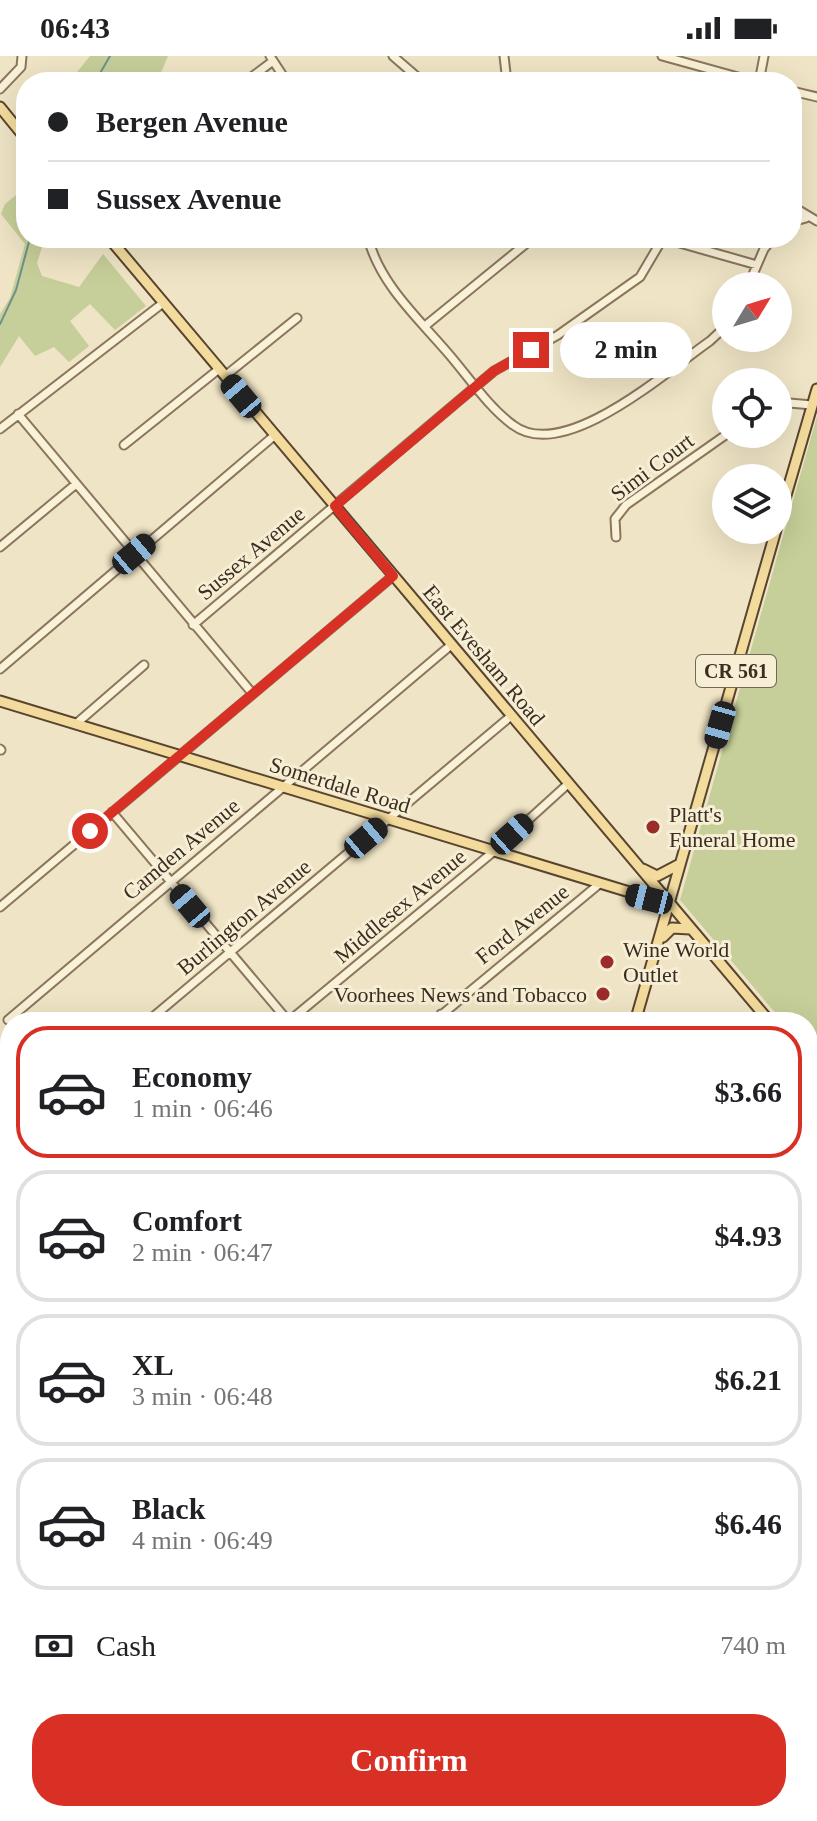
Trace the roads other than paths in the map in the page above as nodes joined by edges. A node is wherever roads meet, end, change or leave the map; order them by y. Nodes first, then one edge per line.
1 (393, 56) edge
2 (662, 56) edge
3 (272, 59) edge
4 (16, 72) edge
5 (257, 72) edge
6 (411, 72) edge
7 (720, 72) edge
8 (0, 89) edge
9 (0, 107) edge
10 (16, 127) edge
11 (802, 215) edge
12 (806, 218) junction
13 (802, 219) edge
14 (817, 221) edge
15 (117, 248) edge
16 (372, 248) edge
17 (521, 248) edge
18 (657, 248) edge
19 (697, 248) edge
20 (767, 248) edge
21 (757, 265) junction
22 (754, 272) edge
23 (163, 303) junction
24 (297, 318) dead end
25 (425, 326) junction
26 (712, 339) edge
27 (222, 372) junction
28 (476, 386) junction
29 (817, 389) edge
30 (792, 403) edge
31 (812, 405) junction
32 (18, 414) junction
33 (0, 429) edge
34 (275, 435) junction
35 (124, 445) dead end
36 (712, 445) edge
37 (792, 474) edge
38 (76, 484) junction
39 (335, 506) junction
40 (616, 537) dead end
41 (772, 544) edge
42 (0, 547) edge
43 (134, 554) junction
44 (393, 576) junction
45 (193, 625) junction
46 (451, 645) junction
47 (144, 665) dead end
48 (0, 669) edge
49 (252, 693) junction
50 (0, 701) edge
51 (511, 716) junction
52 (77, 723) junction
53 (180, 754) junction
54 (569, 783) junction
55 (283, 786) junction
56 (112, 812) junction
57 (389, 819) junction
58 (493, 852) junction
59 (682, 860) junction
60 (637, 865) junction
61 (170, 882) junction
62 (598, 885) junction
63 (669, 904) junction
64 (0, 907) edge
65 (690, 929) junction
66 (658, 942) junction
67 (229, 952) junction
68 (17, 1012) edge
69 (159, 1012) edge
70 (280, 1012) edge
71 (301, 1012) edge
72 (443, 1012) edge
73 (638, 1012) edge
74 (761, 1012) edge

1 - 6 street
2 - 7 street
3 - 5 street
4 - 8 street
9 - 10 main road
11 - 12 street
12 - 13 street
12 - 14 street
15 - 23 main road, East Evesham Road
16 - 25 street
17 - 25 street
18 - 28 street, Sussex Avenue
19 - 21 street
20 - 21 street
21 - 22 street
23 - 27 main road, East Evesham Road
23 - 32 street
24 - 27 street
25 - 28 street
26 - 28 street
27 - 34 main road, East Evesham Road
27 - 35 street
28 - 39 street, Sussex Avenue
29 - 31 main road
30 - 31 street
31 - 37 main road
32 - 33 street
32 - 38 street
34 - 39 main road, East Evesham Road
34 - 43 street
36 - 40 street, Simi Court
38 - 42 street
38 - 43 street
39 - 44 main road, East Evesham Road
39 - 45 street, Sussex Avenue
41 - 59 main road, CR 561
43 - 45 street
43 - 48 street
44 - 46 main road, East Evesham Road
44 - 49 street
45 - 49 street
46 - 51 main road, East Evesham Road
46 - 55 street, Camden Avenue
47 - 52 street
49 - 53 street
50 - 52 main road, Somerdale Road
51 - 54 main road, East Evesham Road
51 - 57 street, Burlington Avenue
52 - 53 main road, Somerdale Road
53 - 55 main road, Somerdale Road
53 - 56 street
54 - 58 street, Middlesex Avenue
54 - 60 main road, East Evesham Road
55 - 57 main road, Somerdale Road
55 - 61 street, Camden Avenue
56 - 61 street
56 - 64 street
57 - 58 main road, Somerdale Road
57 - 67 street, Burlington Avenue
58 - 62 main road, Somerdale Road
58 - 71 street, Middlesex Avenue
59 - 60 main road
59 - 63 main road, CR 561
60 - 63 main road, East Evesham Road
61 - 67 street
61 - 68 street, Camden Avenue
62 - 63 main road, Somerdale Road
62 - 72 street, Ford Avenue
63 - 65 main road, East Evesham Road
63 - 66 main road, CR 561
65 - 66 main road
65 - 74 main road, East Evesham Road
66 - 73 main road, CR 561
67 - 69 street, Burlington Avenue
67 - 70 street

